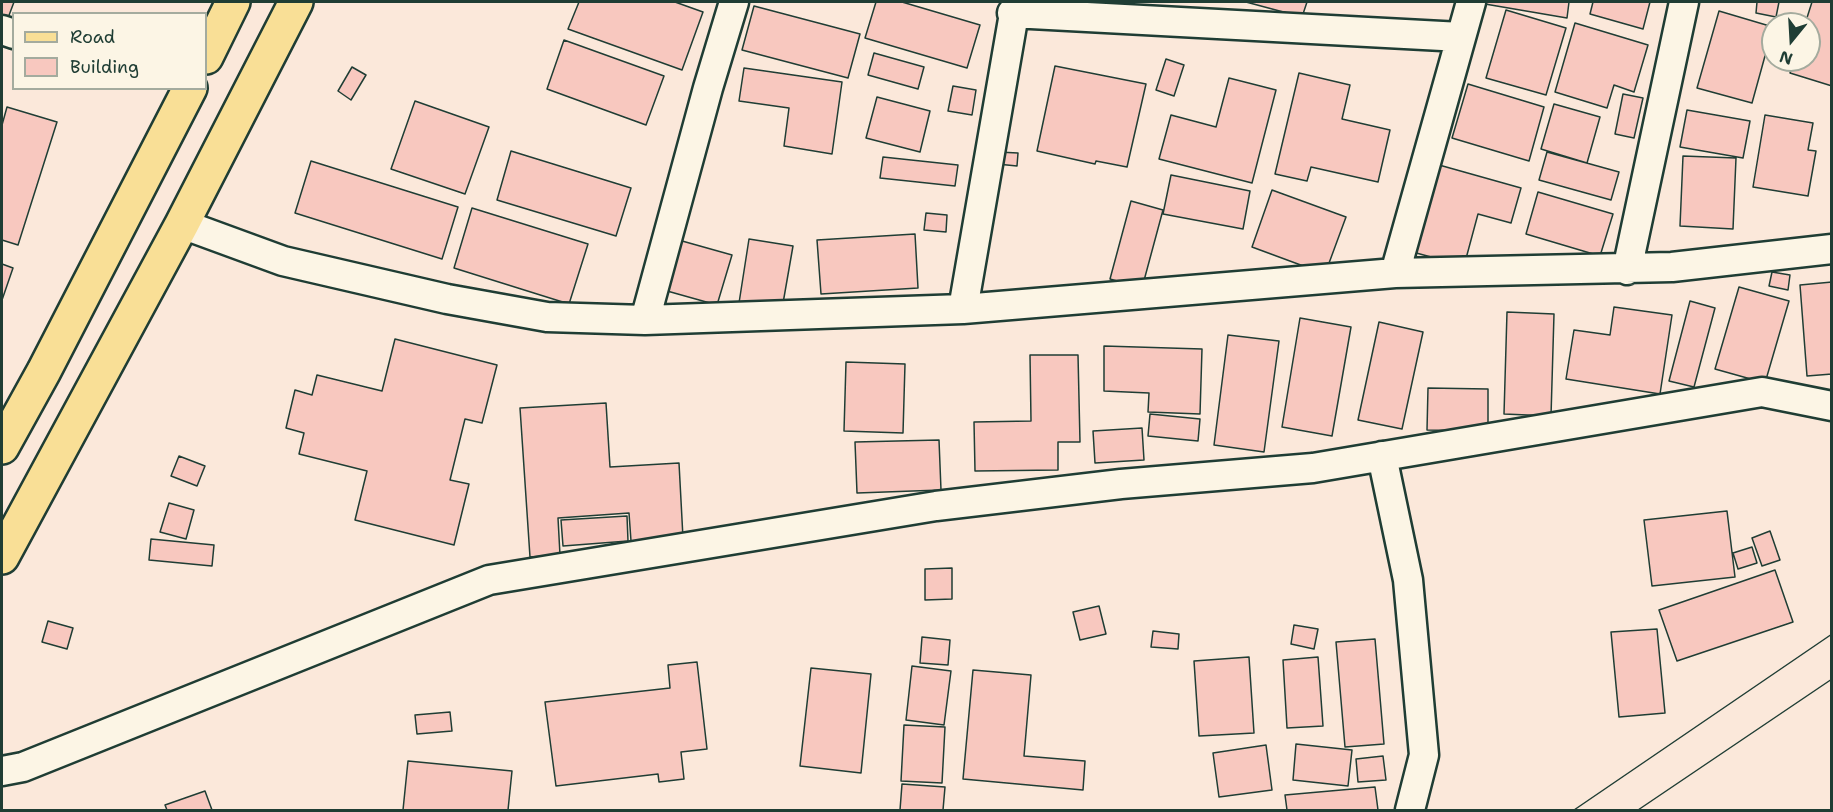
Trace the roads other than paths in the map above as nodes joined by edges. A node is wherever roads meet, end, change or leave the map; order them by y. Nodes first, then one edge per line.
1 (233, 2) edge
2 (296, 2) edge
3 (734, 2) edge
4 (1471, 2) edge
5 (1684, 2) edge
6 (1014, 7) edge
7 (1461, 37) junction
8 (207, 55) edge
9 (181, 91) edge
10 (182, 224) junction
11 (1832, 249) edge
12 (1627, 270) junction
13 (1395, 273) junction
14 (963, 309) junction
15 (645, 320) junction
16 (1832, 406) edge
17 (2, 447) edge
18 (1382, 456) junction
19 (2, 557) edge
20 (2, 771) edge
21 (1410, 810) edge

1 - 8 main road
2 - 10 main road
3 - 15 street
4 - 7 street
5 - 12 street
6 - 7 street
6 - 14 street
7 - 13 street
9 - 17 main road
10 - 15 street
10 - 19 main road
11 - 12 street
12 - 13 street
13 - 14 street
14 - 15 street
16 - 18 street
18 - 20 street
18 - 21 street

